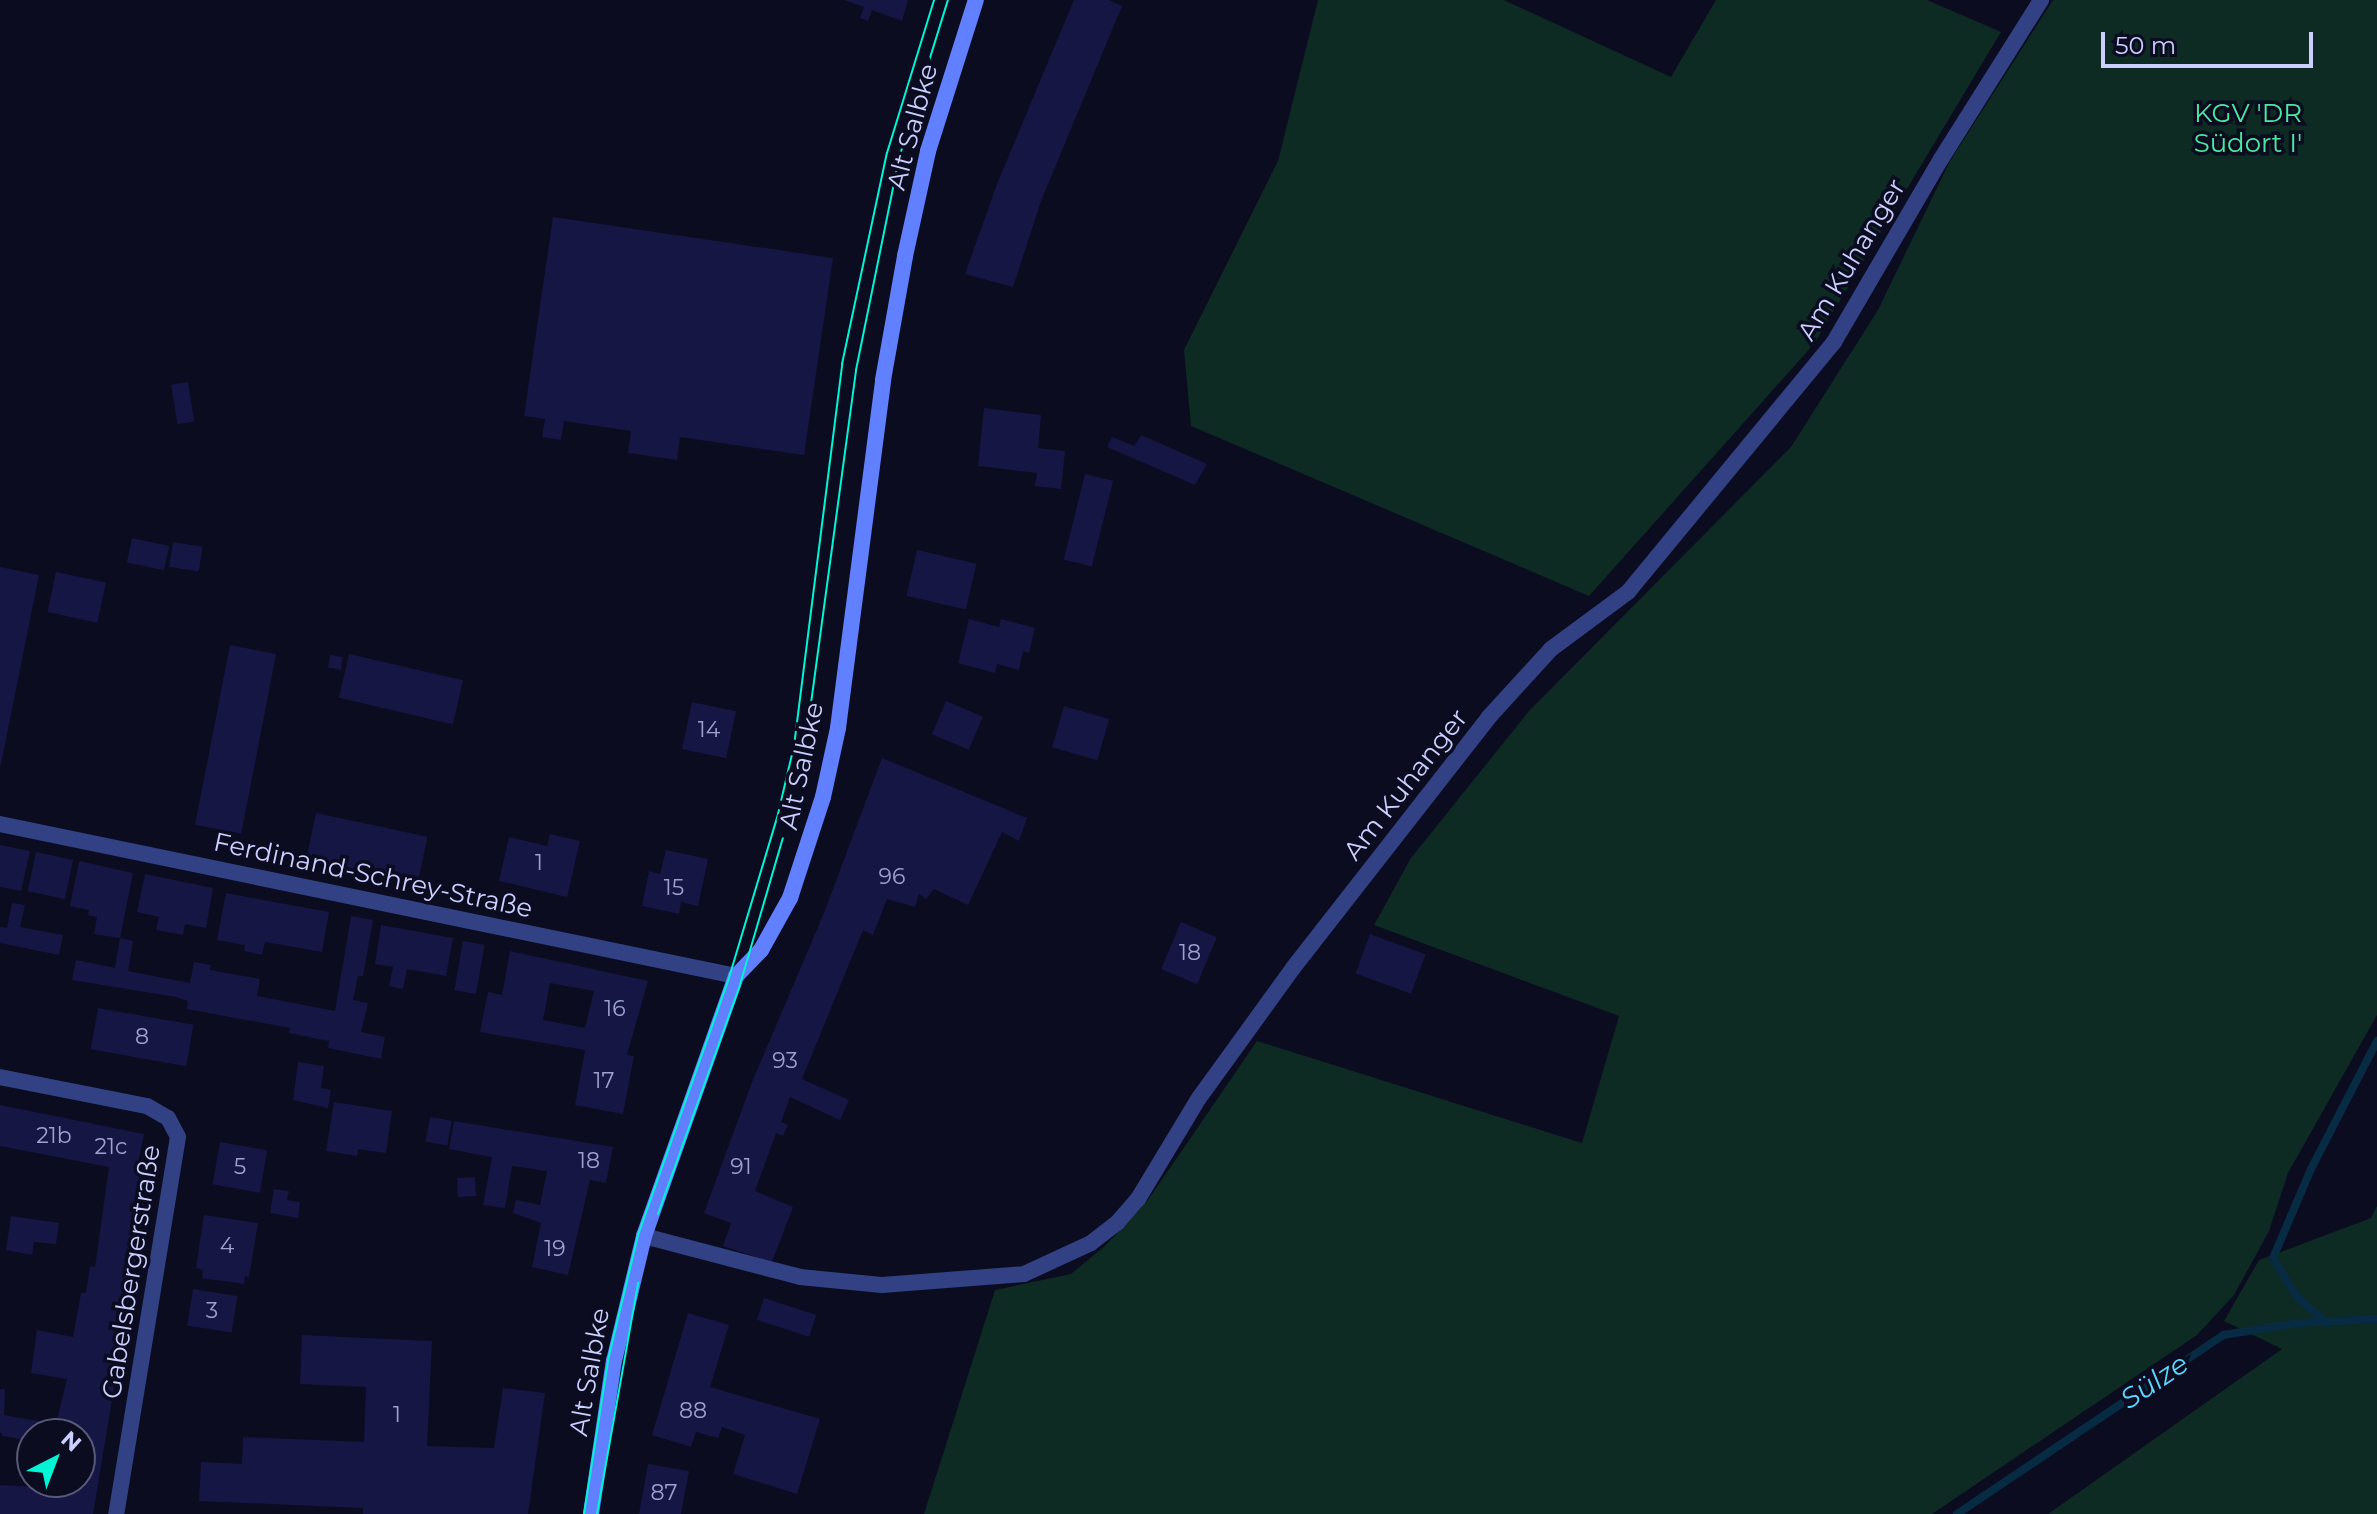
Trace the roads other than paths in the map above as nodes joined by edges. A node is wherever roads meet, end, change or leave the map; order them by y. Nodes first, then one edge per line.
1 (976, 0) edge
2 (2041, 0) edge
3 (0, 824) edge
4 (736, 976) junction
5 (0, 1077) edge
6 (644, 1236) junction
7 (116, 1514) edge
8 (591, 1514) edge

1 - 4 main road, Alt Salbke
2 - 6 street, Am Kuhanger
3 - 4 street, Ferdinand-Schrey-Straße
4 - 6 main road, Alt Salbke
5 - 7 street, Gabelsbergerstraße
6 - 8 main road, Alt Salbke

